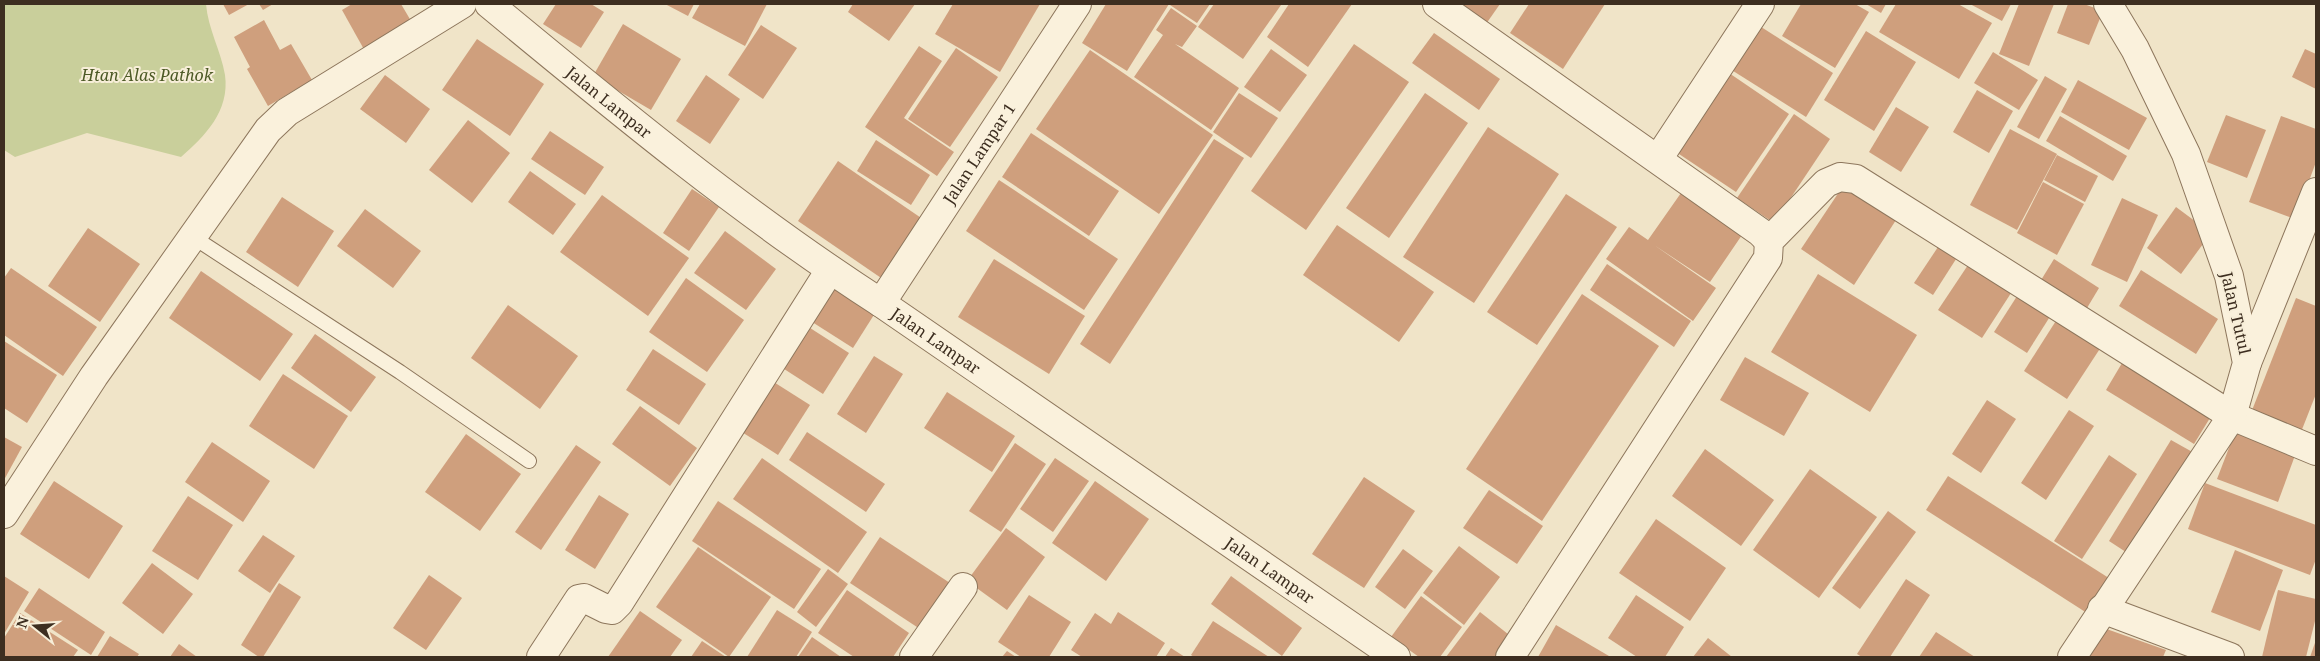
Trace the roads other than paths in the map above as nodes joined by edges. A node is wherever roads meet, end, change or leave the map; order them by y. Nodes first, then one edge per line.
1 (462, 4) edge
2 (489, 4) edge
3 (1077, 4) edge
4 (1438, 4) edge
5 (1760, 4) edge
6 (2108, 4) edge
7 (1658, 159) junction
8 (2316, 192) edge
9 (193, 237) junction
10 (1769, 241) junction
11 (830, 270) junction
12 (881, 303) junction
13 (2247, 363) junction
14 (2232, 416) junction
15 (2316, 451) edge
16 (529, 461) dead end
17 (4, 514) edge
18 (963, 587) dead end
19 (2102, 610) junction
20 (541, 657) edge
21 (914, 657) edge
22 (1396, 657) edge
23 (1510, 657) edge
24 (2072, 657) edge
25 (2230, 657) edge

1 - 9 street
2 - 11 street, Jalan Lampar
3 - 12 street, Jalan Lampar 1
4 - 7 street
5 - 7 street
6 - 13 street, Jalan Tutul
7 - 10 street
8 - 13 street
9 - 16 lane
9 - 17 street
10 - 14 street
10 - 23 street
11 - 12 street, Jalan Lampar
11 - 20 street
12 - 22 street, Jalan Lampar
13 - 14 street, Jalan Tutul
14 - 15 street
14 - 19 street, Jalan Tutul
18 - 21 street
19 - 24 street, Jalan Tutul
19 - 25 street

